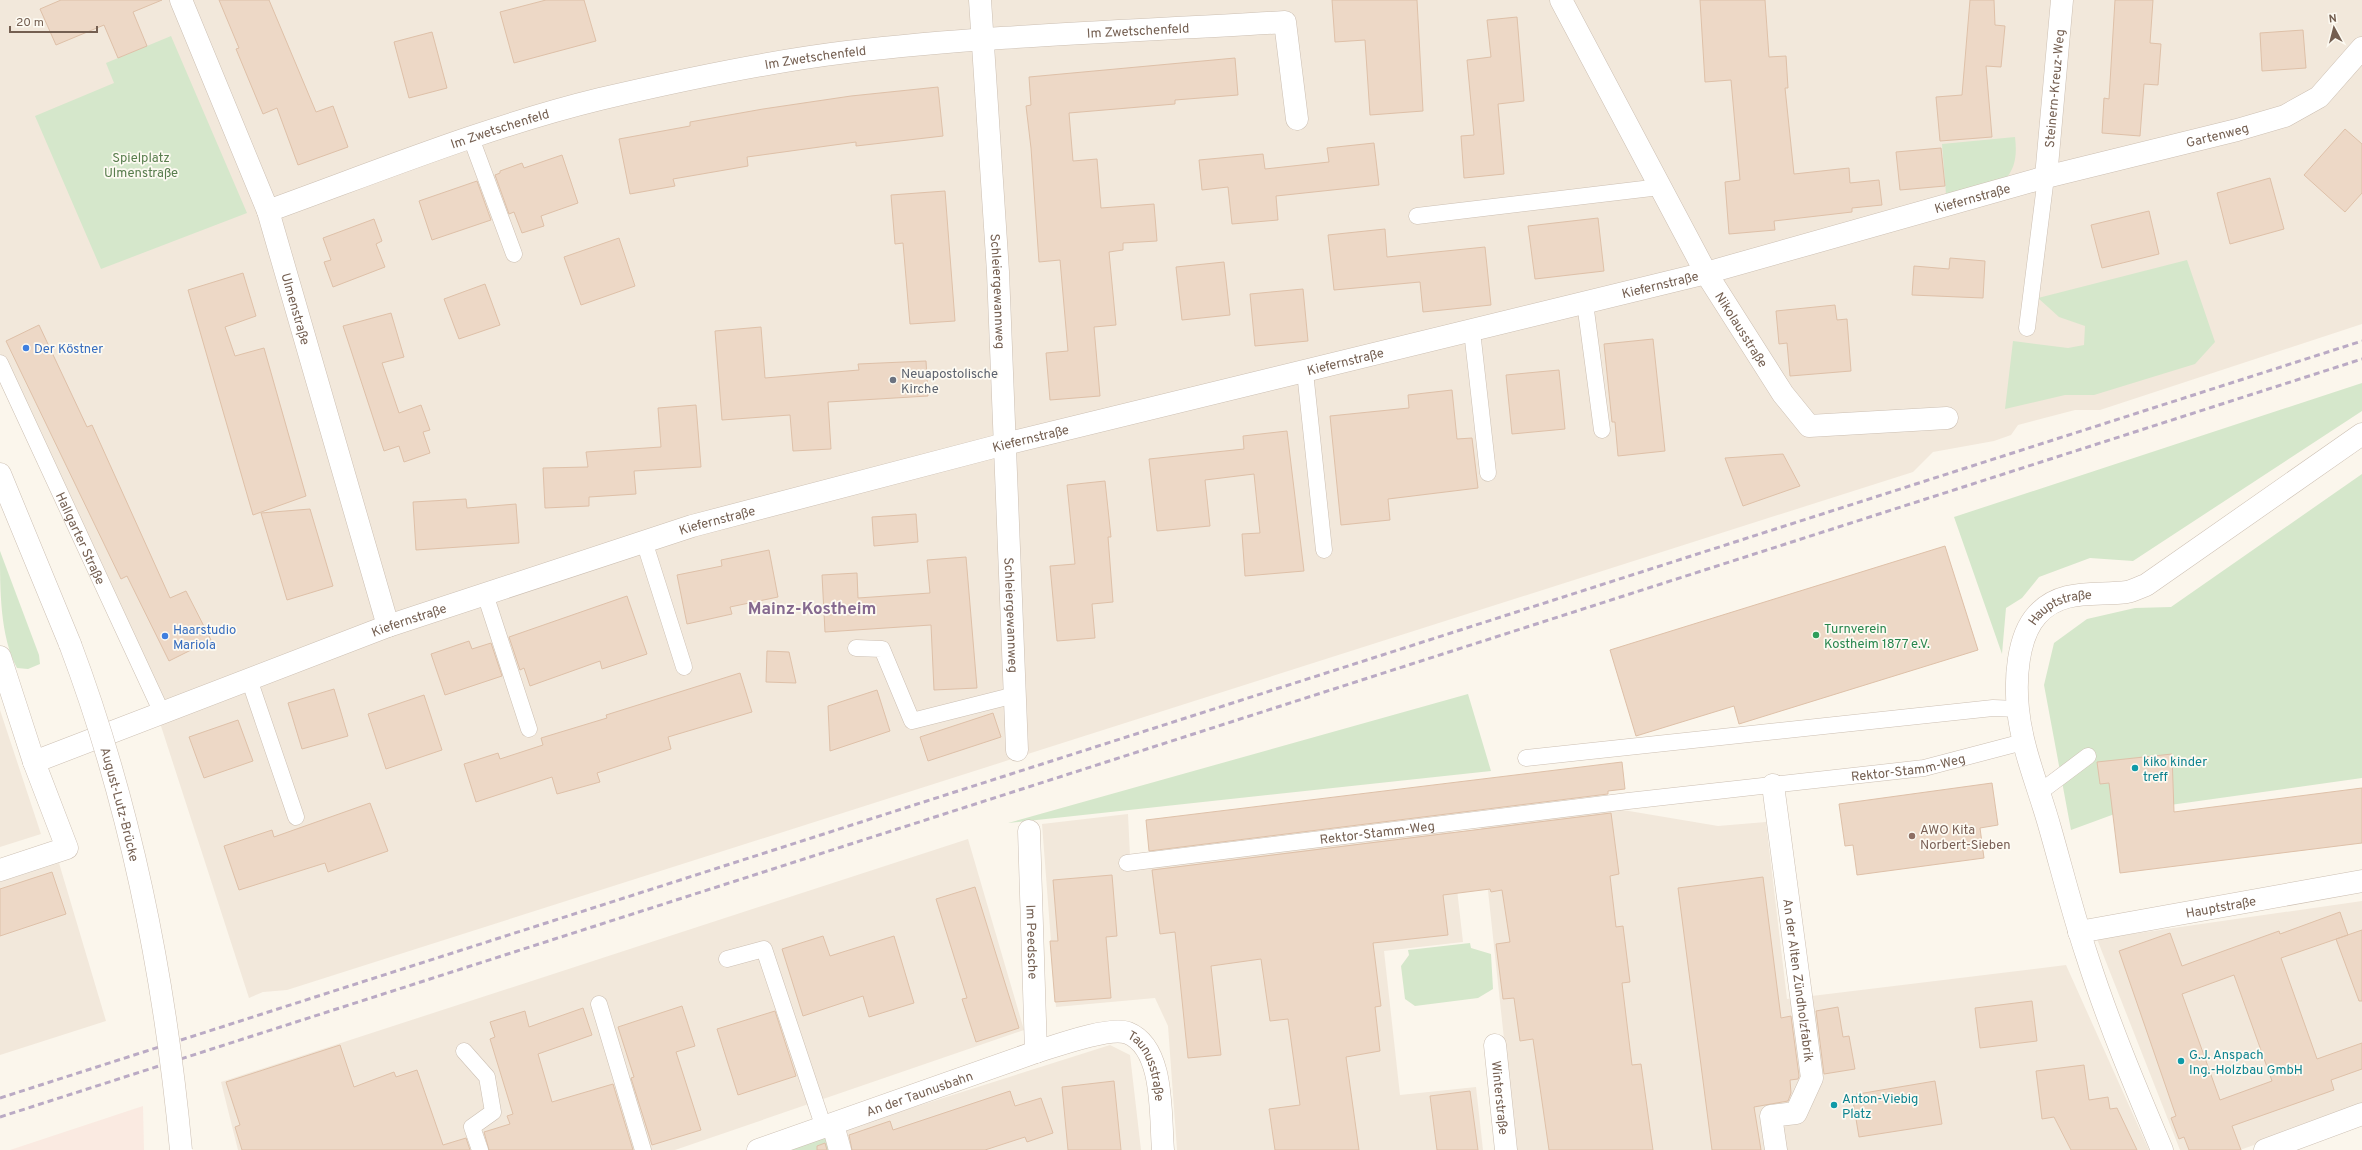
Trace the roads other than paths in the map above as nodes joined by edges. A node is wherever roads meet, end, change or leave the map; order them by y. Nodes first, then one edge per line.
1 (181, 0) edge
2 (980, 0) edge
3 (1561, 0) edge
4 (2062, 0) edge
5 (981, 40) junction
6 (2362, 48) edge
7 (1297, 119) dead end
8 (471, 138) junction
9 (2046, 177) junction
10 (1660, 187) junction
11 (268, 211) junction
12 (1417, 216) dead end
13 (514, 254) dead end
14 (1706, 273) junction
15 (1585, 303) junction
16 (2027, 328) dead end
17 (1472, 331) junction
18 (0, 363) edge
19 (1304, 372) junction
20 (1947, 418) dead end
21 (1602, 430) dead end
22 (2362, 434) edge
23 (1005, 444) junction
24 (1488, 473) dead end
25 (0, 474) edge
26 (644, 541) junction
27 (1324, 550) dead end
28 (485, 594) junction
29 (388, 626) junction
30 (856, 648) dead end
31 (0, 657) edge
32 (684, 667) dead end
33 (249, 679) junction
34 (5, 688) edge
35 (1015, 695) junction
36 (2018, 709) junction
37 (162, 713) junction
38 (529, 729) dead end
39 (2023, 742) junction
40 (1017, 750) dead end
41 (2088, 756) dead end
42 (1526, 758) dead end
43 (34, 762) junction
44 (1782, 784) junction
45 (2040, 792) junction
46 (296, 817) dead end
47 (1029, 831) dead end
48 (1127, 863) dead end
49 (0, 870) edge
50 (2362, 881) edge
51 (2079, 932) junction
52 (728, 959) dead end
53 (599, 1004) dead end
54 (1082, 1038) joint
55 (1496, 1045) dead end
56 (464, 1051) dead end
57 (1036, 1052) junction
58 (2362, 1114) edge
59 (829, 1126) junction
60 (181, 1150) edge
61 (480, 1150) edge
62 (643, 1150) edge
63 (758, 1150) edge
64 (840, 1150) edge
65 (1163, 1150) edge
66 (1506, 1150) edge
67 (1776, 1150) edge
68 (2162, 1150) edge
69 (2265, 1150) edge

1 - 11 street, Ulmenstraße
2 - 5 street, Schleiergewannweg
3 - 10 street, Nikolausstraße
4 - 9 street, Steinern-Kreuz-Weg
5 - 7 street, Im Zwetschenfeld
5 - 8 street, Im Zwetschenfeld
5 - 23 street, Schleiergewannweg
6 - 9 street, Gartenweg
8 - 11 street, Im Zwetschenfeld
8 - 13 lane
9 - 14 street, Kiefernstraße
9 - 16 lane
10 - 12 lane
10 - 14 street, Nikolausstraße
11 - 29 street, Ulmenstraße
14 - 15 street, Kiefernstraße
14 - 20 street, Nikolausstraße
15 - 17 street, Kiefernstraße
15 - 21 lane
17 - 19 street, Kiefernstraße
17 - 24 lane
18 - 37 lane, Hallgarter Straße
19 - 23 street, Kiefernstraße
19 - 27 lane
22 - 36 street, Hauptstraße
23 - 26 street, Kiefernstraße
23 - 35 street, Schleiergewannweg
25 - 60 street, August-Lutz-Brücke, bridge
26 - 28 street, Kiefernstraße
26 - 32 lane
28 - 29 street, Kiefernstraße
28 - 38 lane
29 - 33 street, Kiefernstraße
30 - 35 lane
31 - 34 street
33 - 37 street, Kiefernstraße
33 - 46 lane
34 - 43 street
35 - 40 street, Schleiergewannweg
36 - 39 street, Hauptstraße
36 - 42 lane
37 - 43 street, Kiefernstraße
39 - 44 lane, Rektor-Stamm-Weg
39 - 45 street, Hauptstraße
41 - 45 lane
43 - 49 street
44 - 48 lane, Rektor-Stamm-Weg
44 - 67 street, An der Alten Zündholzfabrik
45 - 51 street, Hauptstraße
47 - 57 street, Im Peedsche
50 - 51 street, Hauptstraße
51 - 68 street, Hauptstraße
52 - 59 lane
53 - 62 lane
54 - 57 street, An der Taunusbahn
54 - 65 street, Taunusstraße
55 - 66 street, Winterstraße
56 - 61 lane
57 - 59 street, An der Taunusbahn
58 - 69 street
59 - 63 street, An der Taunusbahn
59 - 64 street

